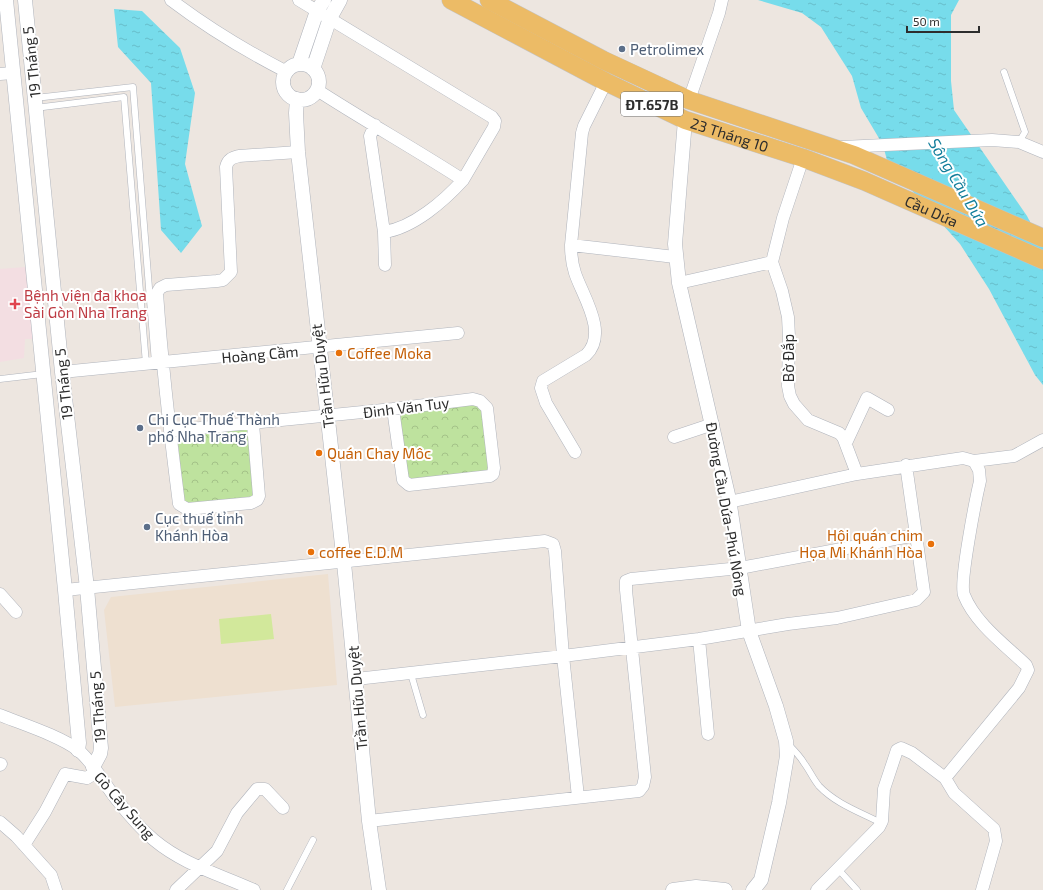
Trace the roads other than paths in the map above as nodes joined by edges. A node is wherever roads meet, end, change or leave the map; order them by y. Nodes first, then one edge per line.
1 (6, 0) edge
2 (25, 0) edge
3 (171, 0) edge
4 (299, 0) edge
5 (340, 0) edge
6 (451, 0) edge
7 (489, 0) edge
8 (722, 0) edge
9 (320, 5) edge
10 (330, 18) junction
11 (299, 64) junction
12 (313, 69) junction
13 (32, 71) junction
14 (287, 72) junction
15 (1004, 72) dead end
16 (7, 73) edge
17 (606, 82) junction
18 (317, 90) junction
19 (297, 100) junction
20 (689, 100) junction
21 (35, 103) junction
22 (685, 120) junction
23 (375, 125) junction
24 (1019, 142) junction
25 (298, 152) junction
26 (1043, 152) edge
27 (870, 154) junction
28 (803, 158) junction
29 (463, 180) junction
30 (864, 181) joint
31 (384, 232) junction
32 (1043, 238) edge
33 (571, 245) junction
34 (675, 257) junction
35 (1043, 260) edge
36 (772, 262) junction
37 (385, 265) dead end
38 (679, 283) junction
39 (458, 334) dead end
40 (319, 348) junction
41 (154, 363) junction
42 (62, 372) junction
43 (43, 374) junction
44 (0, 379) edge
45 (393, 409) junction
46 (888, 410) dead end
47 (327, 415) junction
48 (253, 424) junction
49 (712, 424) junction
50 (170, 431) junction
51 (674, 437) dead end
52 (1043, 440) edge
53 (846, 443) junction
54 (575, 452) dead end
55 (974, 461) junction
56 (906, 465) junction
57 (857, 474) junction
58 (729, 502) junction
59 (916, 535) junction
60 (344, 562) junction
61 (740, 568) junction
62 (88, 588) junction
63 (66, 590) junction
64 (0, 594) edge
65 (16, 612) dead end
66 (749, 632) junction
67 (699, 639) junction
68 (632, 649) junction
69 (562, 656) junction
70 (411, 674) junction
71 (356, 680) junction
72 (96, 691) junction
73 (75, 692) junction
74 (423, 715) dead end
75 (0, 716) edge
76 (708, 734) dead end
77 (786, 741) junction
78 (78, 750) junction
79 (95, 769) junction
80 (946, 778) junction
81 (578, 797) junction
82 (283, 808) dead end
83 (369, 821) junction
84 (0, 822) edge
85 (881, 823) junction
86 (313, 840) dead end
87 (24, 844) junction
88 (198, 868) junction
89 (838, 869) junction
90 (56, 890) edge
91 (178, 890) edge
92 (254, 890) edge
93 (286, 890) edge
94 (379, 890) edge
95 (673, 890) edge
96 (725, 890) edge
97 (752, 890) edge
98 (817, 890) edge
99 (857, 890) edge
100 (982, 890) edge

1 - 16 street, 19 Tháng 5
2 - 13 street, 19 Tháng 5
3 - 14 street
4 - 9 street
5 - 10 street
6 - 17 main road, 23 Tháng 10 / ĐT.657B
7 - 20 main road, 23 Tháng 10 / ĐT.657B
8 - 20 street
9 - 10 street
9 - 11 street
10 - 12 street
10 - 29 street
11 - 12 street
11 - 14 street
12 - 18 street
13 - 16 street
13 - 21 street, 19 Tháng 5
14 - 19 street
15 - 24 lane
16 - 43 street, 19 Tháng 5
17 - 22 main road, 23 Tháng 10 / ĐT.657B
17 - 33 street
18 - 19 street
18 - 23 street
19 - 25 street, Trần Hữu Duyệt
20 - 22 main road
20 - 27 main road, 23 Tháng 10 / ĐT.657B
21 - 41 lane
21 - 41 lane
21 - 42 street, 19 Tháng 5
22 - 28 main road, 23 Tháng 10 / ĐT.657B
22 - 34 street, Đường Cầu Dứa-Phú Nông
23 - 29 street
23 - 31 street
24 - 26 street
24 - 27 street
25 - 40 street, Trần Hữu Duyệt
25 - 41 street
27 - 32 main road, Cầu Dứa / ĐT.657B
28 - 30 main road, 23 Tháng 10 / ĐT.657B
28 - 36 street
29 - 31 street
30 - 35 main road, Cầu Dứa / ĐT.657B
31 - 37 street
33 - 34 street
33 - 54 street
34 - 38 street, Đường Cầu Dứa-Phú Nông
36 - 38 street
36 - 53 street, Bờ Đắp
38 - 49 street, Đường Cầu Dứa-Phú Nông
39 - 40 street, Hoàng Cầm
40 - 41 street, Hoàng Cầm
40 - 47 street, Trần Hữu Duyệt
41 - 42 street, Hoàng Cầm
41 - 50 street
42 - 43 street
42 - 62 street, 19 Tháng 5
43 - 44 lane
43 - 63 street, 19 Tháng 5
45 - 45 street, Đinh Văn Tuy
45 - 47 street, Đinh Văn Tuy
46 - 53 street
47 - 48 street, Đinh Văn Tuy
47 - 60 street, Trần Hữu Duyệt
48 - 50 street, Đinh Văn Tuy
48 - 50 street
49 - 51 street
49 - 58 street, Đường Cầu Dứa-Phú Nông
52 - 55 street
53 - 57 street, Bờ Đắp
55 - 56 street
55 - 80 street
56 - 57 street
56 - 59 street
57 - 58 street
58 - 61 street, Đường Cầu Dứa-Phú Nông
59 - 61 street
59 - 66 street
60 - 62 street
60 - 69 street
60 - 71 street, Trần Hữu Duyệt
61 - 66 street, Đường Cầu Dứa-Phú Nông
61 - 68 street
62 - 63 street
62 - 72 street, 19 Tháng 5
63 - 73 street, 19 Tháng 5
64 - 65 street
66 - 67 street
66 - 77 street, Đường Cầu Dứa-Phú Nông
67 - 68 street
67 - 76 street
68 - 69 street
68 - 81 street
69 - 70 street
69 - 81 street
70 - 71 street
70 - 74 lane
71 - 83 street, Trần Hữu Duyệt
72 - 73 street
72 - 79 street, 19 Tháng 5
73 - 78 street, 19 Tháng 5
75 - 78 street, Gò Cây Sung
77 - 85 lane
77 - 97 street, Đường Cầu Dứa-Phú Nông
78 - 79 street, Gò Cây Sung
79 - 87 street
79 - 88 street, Gò Cây Sung
80 - 85 street
80 - 100 street
81 - 83 street
82 - 88 street
83 - 94 street, Trần Hữu Duyệt
84 - 87 street
85 - 89 street
86 - 93 lane
87 - 90 street
88 - 91 street
88 - 92 street, Gò Cây Sung
89 - 98 street
89 - 99 lane
95 - 96 street

